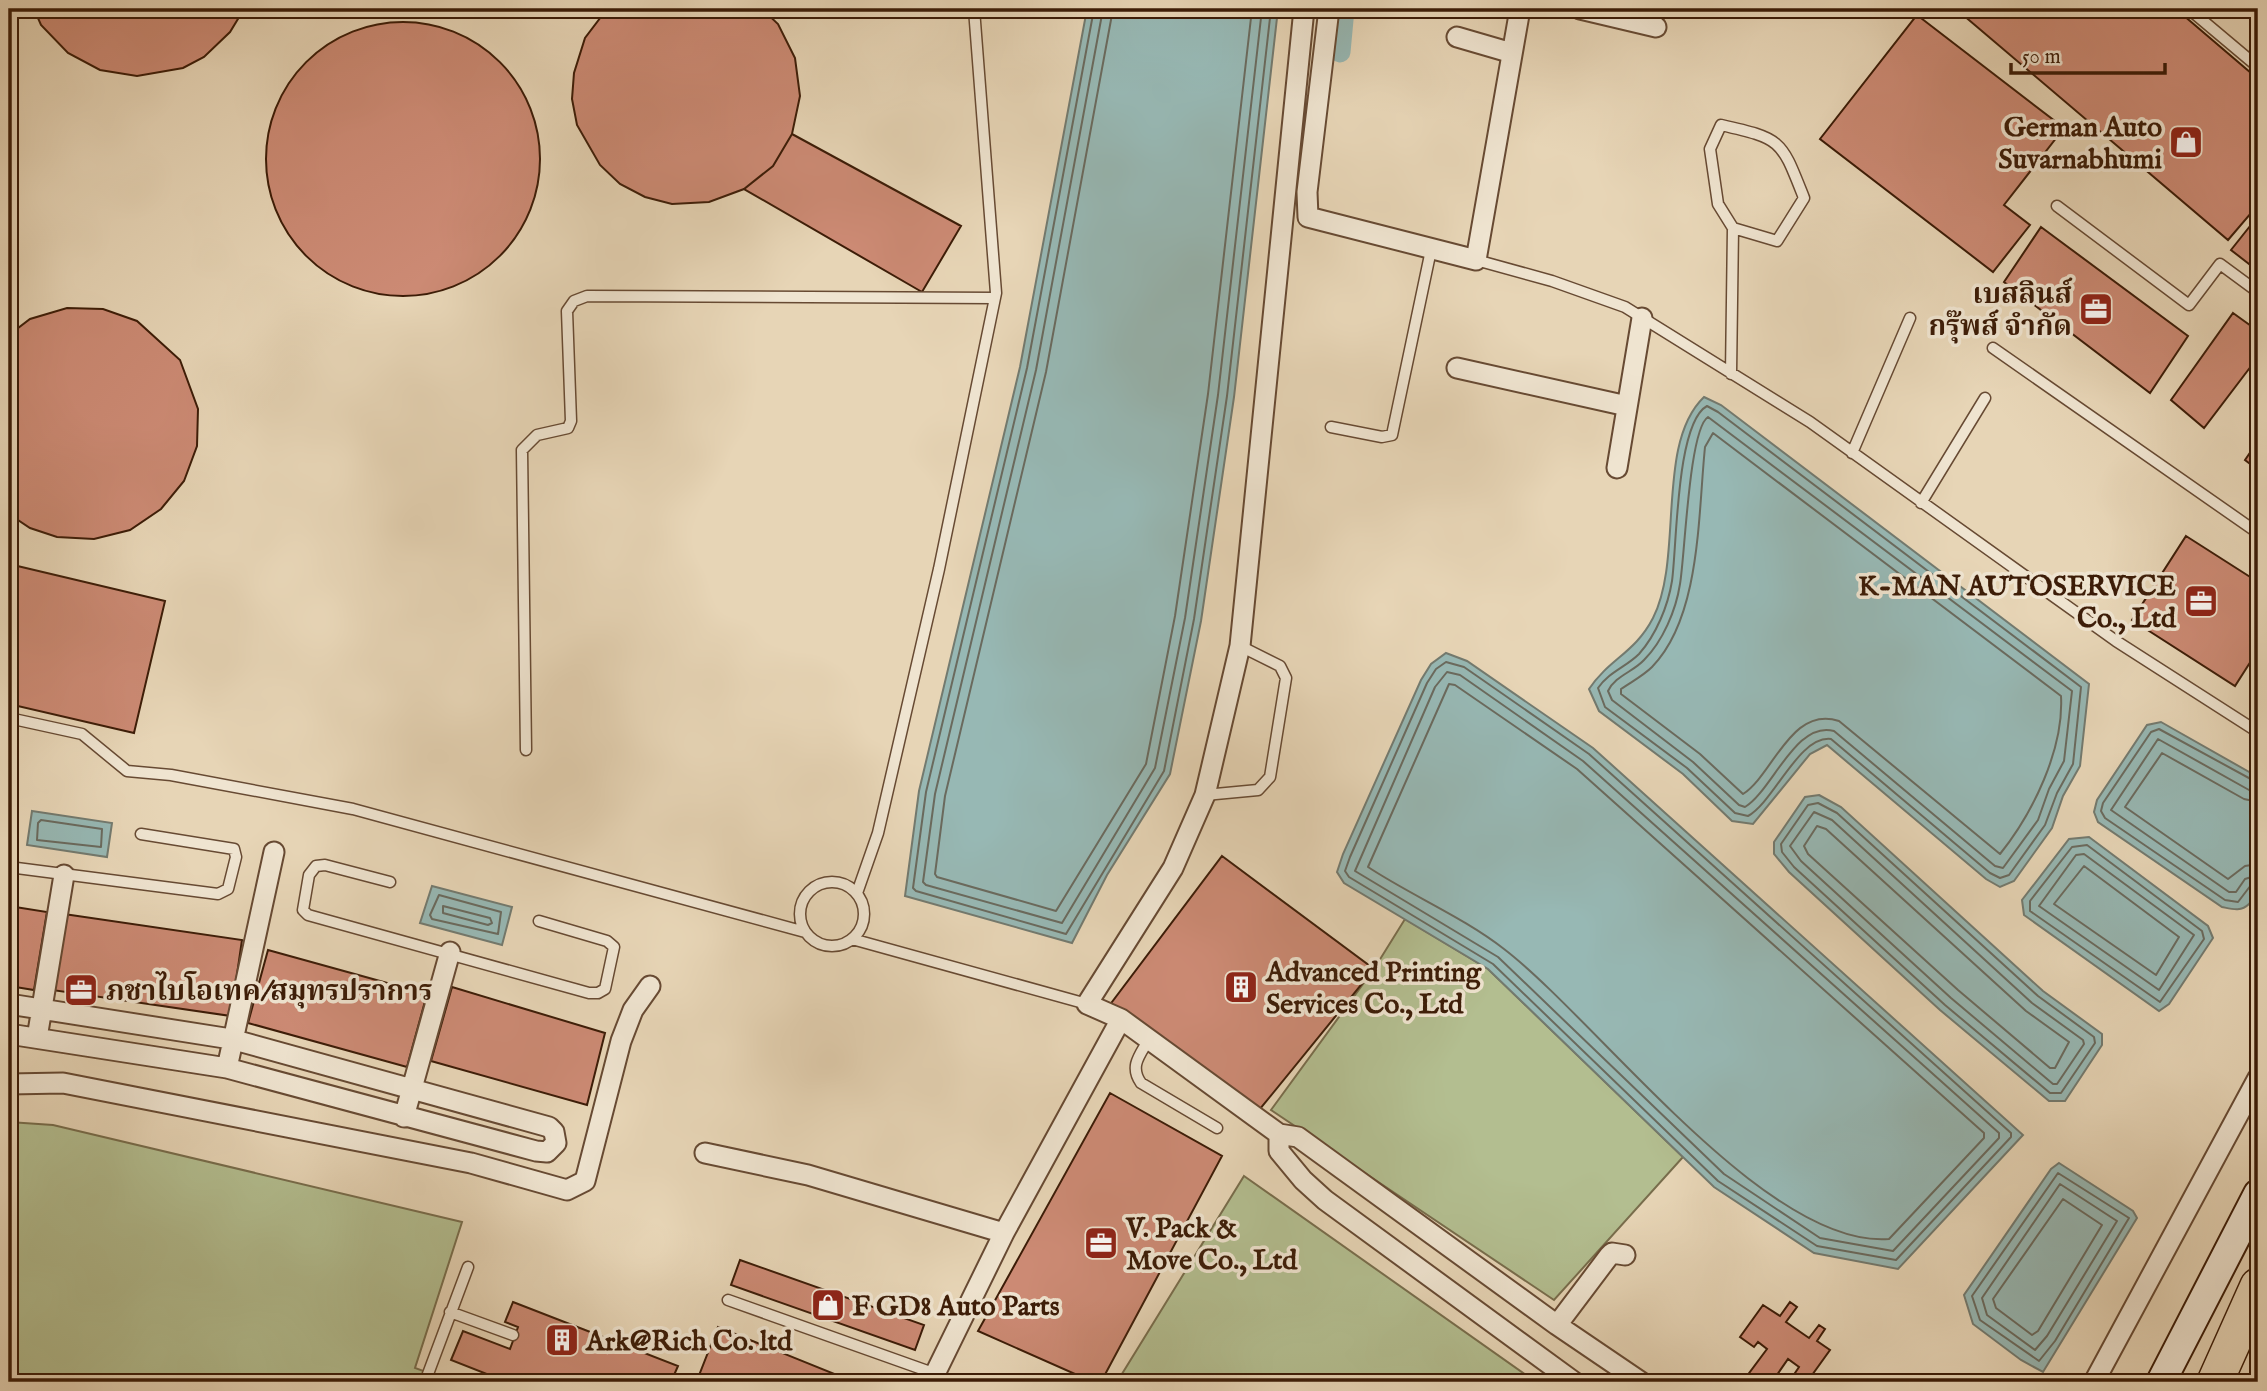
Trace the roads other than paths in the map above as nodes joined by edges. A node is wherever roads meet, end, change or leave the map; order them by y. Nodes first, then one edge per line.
1 (974, 9) edge
2 (1304, 9) edge
3 (1329, 9) edge
4 (1520, 9) edge
5 (1580, 9) edge
6 (2189, 9) edge
7 (1656, 27) dead end
8 (1457, 37) dead end
9 (1512, 53) junction
10 (2258, 67) edge
11 (2057, 206) dead end
12 (1733, 228) junction
13 (1431, 250) junction
14 (1476, 260) junction
15 (2258, 292) edge
16 (995, 298) junction
17 (1642, 318) junction
18 (1910, 318) dead end
19 (1993, 348) dead end
20 (1457, 368) dead end
21 (1731, 374) junction
22 (1984, 398) dead end
23 (1627, 406) junction
24 (1331, 427) dead end
25 (1852, 453) junction
26 (1617, 468) dead end
27 (1921, 503) junction
28 (2258, 533) edge
29 (1240, 646) junction
30 (9, 718) edge
31 (2258, 732) edge
32 (526, 750) dead end
33 (1205, 795) junction
34 (141, 834) dead end
35 (274, 852) dead end
36 (9, 867) edge
37 (64, 875) junction
38 (390, 881) dead end
39 (857, 893) junction
40 (539, 921) dead end
41 (805, 932) junction
42 (852, 939) junction
43 (450, 952) junction
44 (650, 986) dead end
45 (1087, 1003) junction
46 (9, 1004) edge
47 (40, 1009) junction
48 (1121, 1019) junction
49 (9, 1034) edge
50 (37, 1038) junction
51 (231, 1039) junction
52 (1149, 1040) junction
53 (227, 1068) junction
54 (2258, 1078) edge
55 (9, 1084) edge
56 (412, 1087) junction
57 (404, 1117) junction
58 (1217, 1128) dead end
59 (1279, 1134) junction
60 (705, 1153) dead end
61 (2258, 1194) edge
62 (1004, 1233) junction
63 (1625, 1255) dead end
64 (468, 1267) dead end
65 (2258, 1286) edge
66 (728, 1300) dead end
67 (450, 1312) junction
68 (1557, 1325) junction
69 (513, 1335) dead end
70 (933, 1378) edge
71 (425, 1382) edge
72 (1574, 1382) edge
73 (1641, 1382) edge
74 (2094, 1382) edge
75 (2161, 1382) edge
76 (2215, 1382) edge

1 - 16 lane
2 - 29 street
3 - 13 street
4 - 9 street
5 - 7 street
6 - 10 lane
8 - 9 street
9 - 14 street
11 - 15 lane
12 - 12 lane
12 - 21 lane
13 - 14 street
13 - 24 lane
14 - 17 lane
16 - 32 lane
16 - 39 lane
17 - 21 lane
17 - 23 street
18 - 25 lane
19 - 28 lane
20 - 23 street
21 - 25 lane
22 - 27 lane
23 - 26 street
25 - 27 lane
27 - 31 lane
29 - 33 street
29 - 33 lane
30 - 41 lane
33 - 45 street
34 - 37 lane
35 - 51 street
36 - 37 lane
37 - 47 street
38 - 43 lane
39 - 41 lane
39 - 42 lane
40 - 43 lane
41 - 42 lane
42 - 45 lane
43 - 56 street
44 - 55 street
45 - 48 street
46 - 47 street
47 - 50 street
47 - 51 street
48 - 52 street
48 - 62 street
49 - 50 street
50 - 53 street
51 - 53 street
51 - 56 street
52 - 58 lane
52 - 59 street
53 - 57 street
54 - 74 street
56 - 57 street
56 - 57 street
59 - 68 street
59 - 72 street
60 - 62 street
61 - 75 main road
62 - 70 street
63 - 68 street
64 - 67 lane
65 - 76 highway
66 - 70 lane
67 - 69 lane
67 - 71 lane
68 - 73 street

